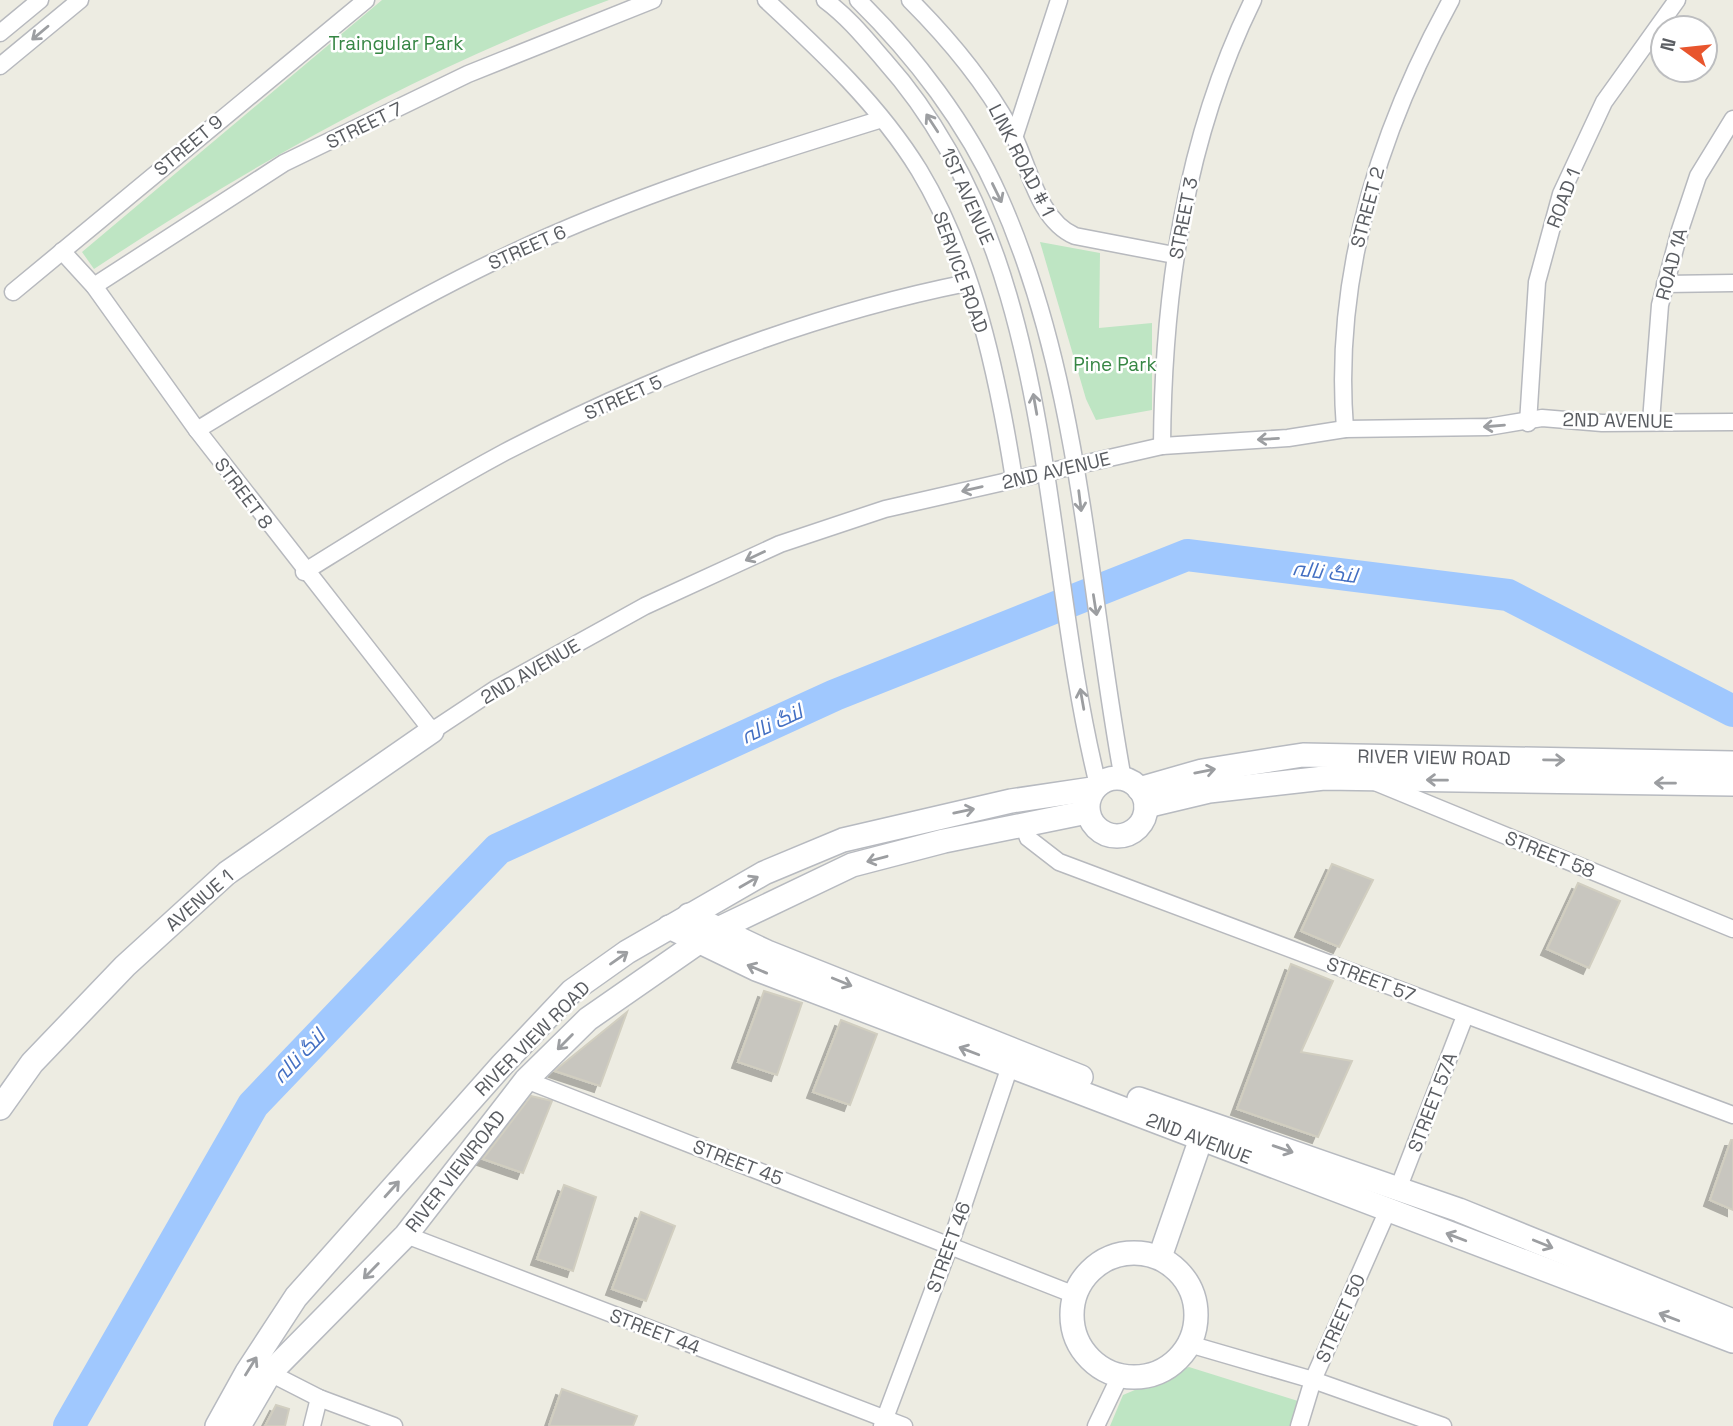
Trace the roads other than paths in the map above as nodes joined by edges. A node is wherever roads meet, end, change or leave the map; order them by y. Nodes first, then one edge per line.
1 (40, 0) edge
2 (80, 0) edge
3 (366, 0) edge
4 (653, 0) edge
5 (766, 0) edge
6 (825, 0) edge
7 (858, 0) edge
8 (910, 0) edge
9 (1059, 0) edge
10 (1253, 0) edge
11 (1451, 0) edge
12 (1678, 0) edge
13 (0, 33) edge
14 (0, 66) edge
15 (882, 119) junction
16 (1733, 119) edge
17 (1014, 138) junction
18 (62, 251) junction
19 (1174, 255) junction
20 (967, 283) junction
21 (1733, 283) edge
22 (1665, 284) junction
23 (94, 286) junction
24 (13, 292) dead end
25 (1651, 421) junction
26 (1733, 422) edge
27 (1528, 423) junction
28 (1345, 429) junction
29 (197, 430) junction
30 (1162, 446) junction
31 (1076, 465) junction
32 (1045, 472) junction
33 (1014, 479) junction
34 (304, 572) junction
35 (432, 731) junction
36 (1733, 763) edge
37 (1366, 779) junction
38 (1095, 780) junction
39 (1132, 784) junction
40 (1733, 784) edge
41 (1087, 812) junction
42 (1023, 824) junction
43 (689, 915) junction
44 (669, 927) junction
45 (1733, 929) edge
46 (707, 936) junction
47 (1465, 1016) junction
48 (1010, 1066) junction
49 (526, 1080) junction
50 (0, 1108) edge
51 (1733, 1115) edge
52 (1203, 1130) junction
53 (1398, 1189) junction
54 (1387, 1212) junction
55 (406, 1234) junction
56 (950, 1245) junction
57 (1160, 1257) junction
58 (1075, 1295) junction
59 (1733, 1321) edge
60 (1733, 1341) edge
61 (1189, 1344) junction
62 (270, 1373) junction
63 (1120, 1376) junction
64 (1313, 1380) junction
65 (318, 1398) junction
66 (883, 1423) edge
67 (217, 1426) edge
68 (239, 1426) edge
69 (312, 1426) edge
70 (394, 1426) edge
71 (904, 1426) edge
72 (1096, 1426) edge
73 (1299, 1426) edge
74 (1443, 1426) edge

1 - 13 street
2 -> 14 street
3 - 18 street, STREET 9
4 - 23 street, STREET 7
5 - 15 street, SERVICE ROAD
32 -> 6 street, 1ST AVENUE
7 -> 31 street, 1ST AVENUE
8 - 17 street, LINK ROAD # 1
9 - 17 street
10 - 19 street, STREET 3
11 - 28 street, STREET 2
12 - 27 street, ROAD 1
15 - 20 street, SERVICE ROAD
15 - 29 street, STREET 6
16 - 22 street, ROAD 1A
17 - 19 street, LINK ROAD # 1
18 - 23 street, STREET 8
18 - 24 street, STREET 9
19 - 30 street, STREET 3
20 - 33 street, SERVICE ROAD
20 - 34 street, STREET 5
21 - 22 street
22 - 25 street, ROAD 1A
23 - 29 street, STREET 8
25 - 26 street, 2ND AVENUE
25 - 27 street, 2ND AVENUE
27 -> 28 street, 2ND AVENUE
28 -> 30 street, 2ND AVENUE
29 - 34 street, STREET 8
30 - 31 street, 2ND AVENUE
31 - 32 street, 2ND AVENUE
31 -> 39 street, 1ST AVENUE
32 - 33 street, 2ND AVENUE
38 -> 32 street, 1ST AVENUE
33 -> 35 street, 2ND AVENUE
34 - 35 street, STREET 8
35 - 50 street, AVENUE 1
39 -> 36 street, RIVER VIEW ROAD
37 - 39 street, RIVER VIEW ROAD
40 -> 37 street, RIVER VIEW ROAD
37 - 45 street, STREET 58
38 - 39 street
38 - 41 street
43 -> 38 street, RIVER VIEW ROAD
39 - 41 street
41 - 42 street
42 -> 46 street
42 - 47 street, STREET 57
43 - 44 street, RIVER VIEW ROAD
43 - 46 street, 2ND AVENUE
44 - 46 street, 2ND AVENUE
67 -> 44 street, RIVER VIEW ROAD
48 -> 46 street, 2ND AVENUE
46 -> 49 street, RIVER VIEWROAD
46 -> 52 street, 2ND AVENUE
47 - 51 street, STREET 57
47 - 53 street, STREET 57A
48 - 52 street, 2ND AVENUE
48 - 56 street, STREET 46
49 - 55 street, RIVER VIEWROAD
49 - 56 street, STREET 45
52 -> 53 street, 2ND AVENUE
52 - 54 street, 2ND AVENUE
52 - 57 street
53 - 54 street
53 -> 59 street, 2ND AVENUE
60 -> 54 street, 2ND AVENUE
54 - 64 street, STREET 50
55 -> 62 street, RIVER VIEWROAD
55 - 66 street, STREET 44
56 - 58 street, STREET 45
56 - 66 street, STREET 46
57 - 58 street
57 - 61 street
58 - 63 street
61 - 63 street
61 - 64 street
62 - 65 street
62 - 68 street, RIVER VIEWROAD
63 - 72 street
64 - 73 street, STREET 50
64 - 74 street
65 - 69 street
65 - 70 street
66 - 71 street, STREET 44

